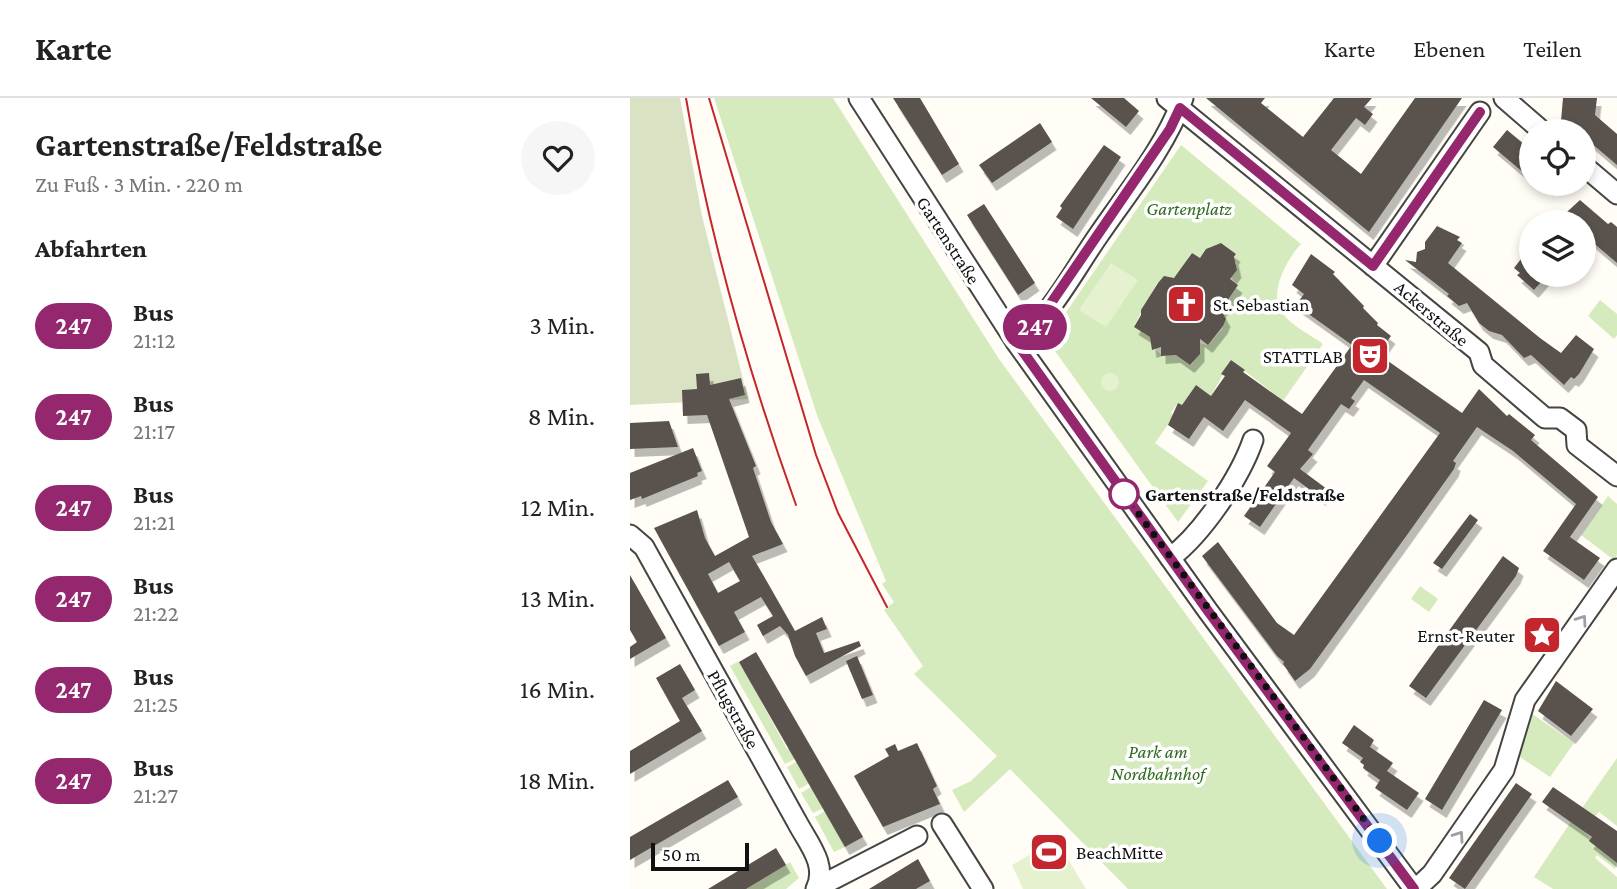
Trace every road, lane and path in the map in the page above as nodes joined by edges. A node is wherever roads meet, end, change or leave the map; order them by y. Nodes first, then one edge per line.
1 (859, 98) edge
2 (1504, 98) edge
3 (1177, 101) edge
4 (1485, 105) edge
5 (1528, 119) edge
6 (1596, 176) edge
7 (1617, 194) edge
8 (1373, 266) junction
9 (1016, 342) junction
10 (1253, 440) dead end
11 (1617, 476) edge
12 (631, 535) edge
13 (1170, 558) junction
14 (1617, 569) edge
15 (942, 824) dead end
16 (917, 836) dead end
17 (817, 888) edge
18 (984, 889) edge
19 (1415, 889) edge

1 - 9 street, Gartenstraße
2 - 5 street
3 - 8 street, Ackerstraße
3 - 9 street
4 - 8 street
6 - 7 street
8 - 11 street, Ackerstraße
9 - 13 street, Gartenstraße
10 - 13 street
12 - 17 street, Pflugstraße
13 - 19 street, Gartenstraße
19 -> 14 street
15 - 18 street
16 - 17 street

